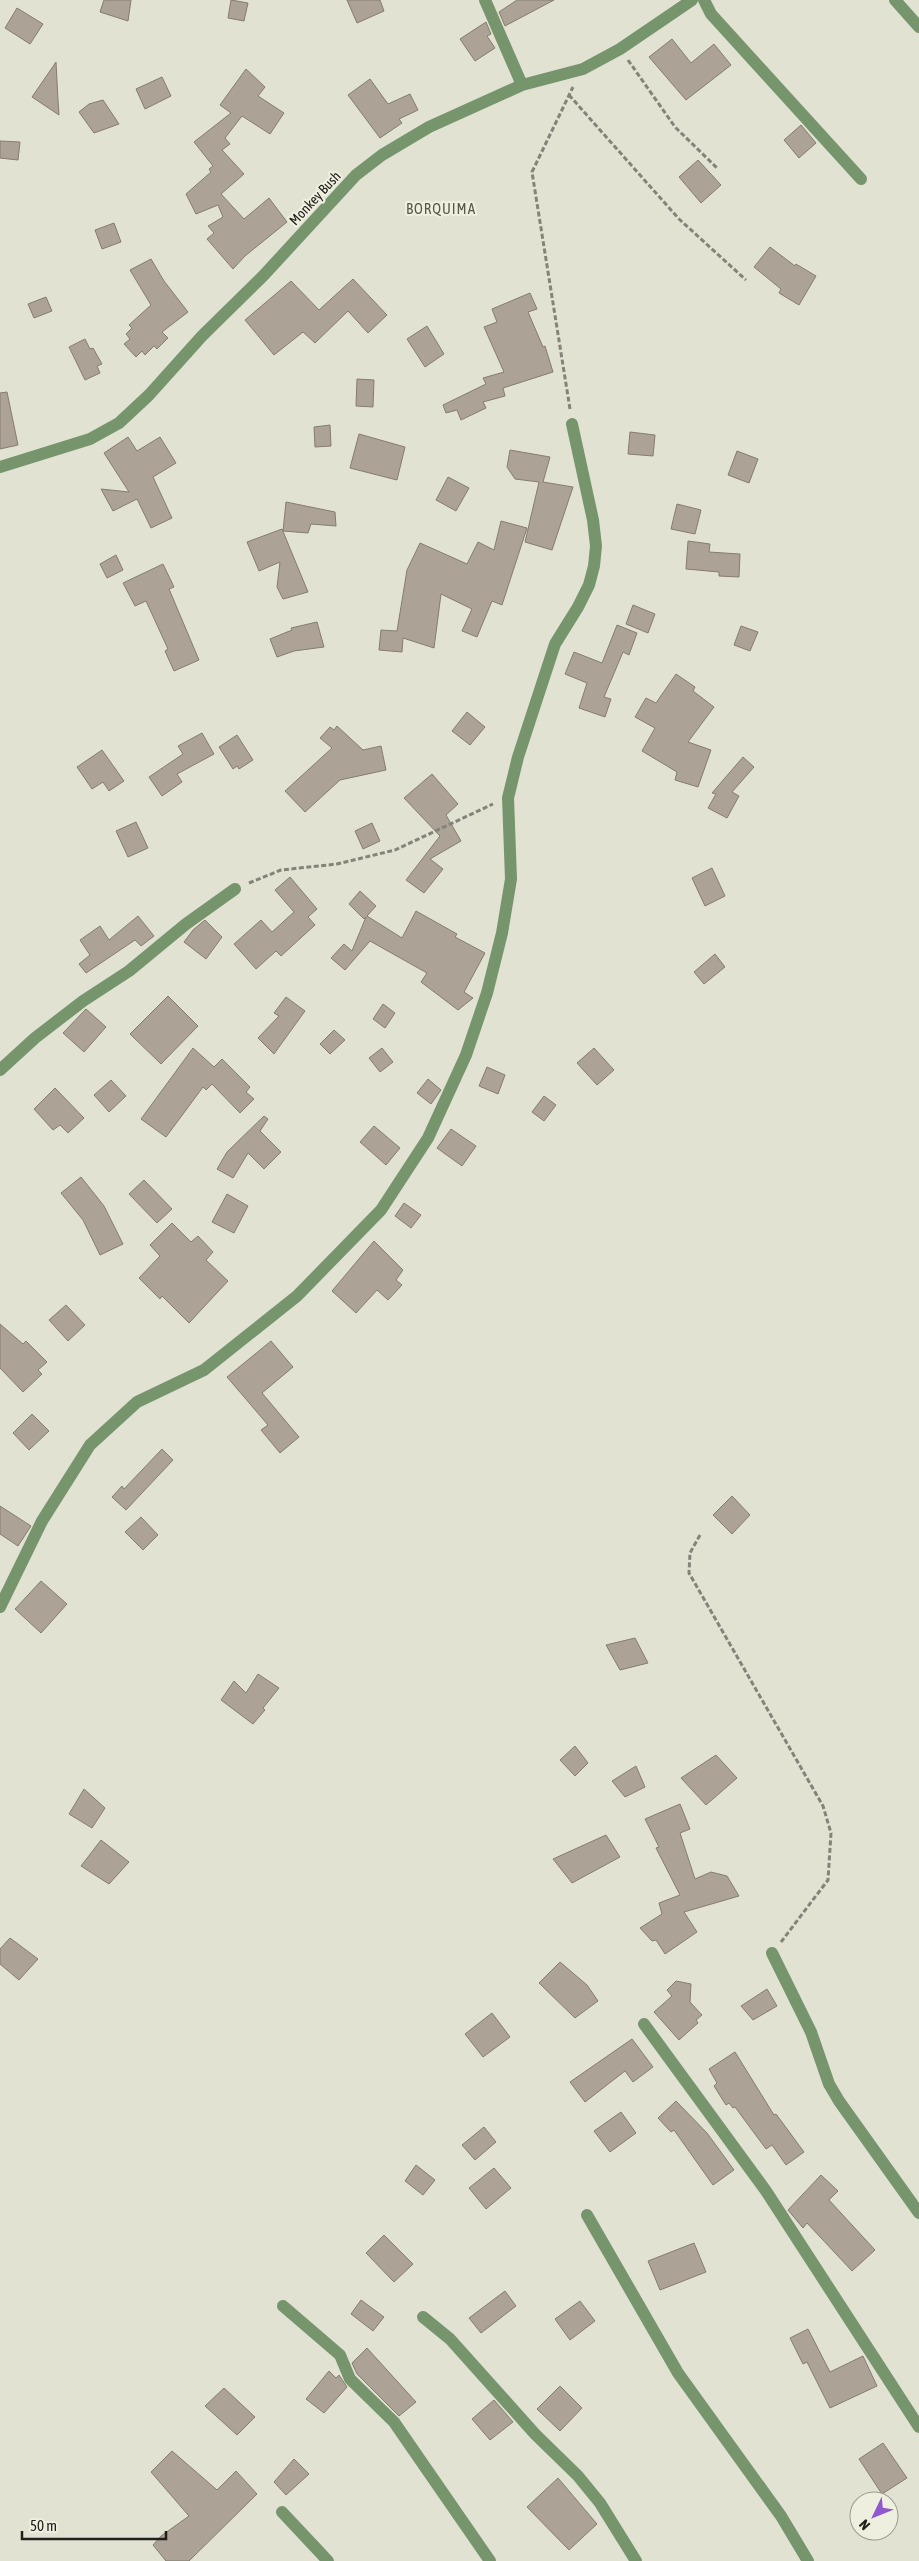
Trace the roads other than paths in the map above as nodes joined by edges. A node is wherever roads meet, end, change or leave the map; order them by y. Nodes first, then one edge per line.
1 (484, 0) edge
2 (692, 0) edge
3 (704, 0) edge
4 (895, 0) edge
5 (919, 27) edge
6 (522, 85) junction
7 (861, 178) dead end
8 (572, 424) road end
9 (0, 467) edge
10 (234, 889) road end
11 (0, 1070) edge
12 (0, 1607) edge
13 (772, 1953) road end
14 (644, 2024) dead end
15 (919, 2212) edge
16 (587, 2215) dead end
17 (283, 2306) dead end
18 (423, 2317) dead end
19 (919, 2426) edge
20 (282, 2512) dead end
21 (328, 2561) edge
22 (490, 2561) edge
23 (636, 2561) edge
24 (808, 2561) edge

1 - 6 street
2 - 6 street, Monkey Bush
3 - 7 street
4 - 5 street
6 - 9 street, Monkey Bush
8 - 12 street
10 - 11 street
13 - 15 street
14 - 19 street
16 - 24 street
17 - 22 street
18 - 23 street
20 - 21 street

